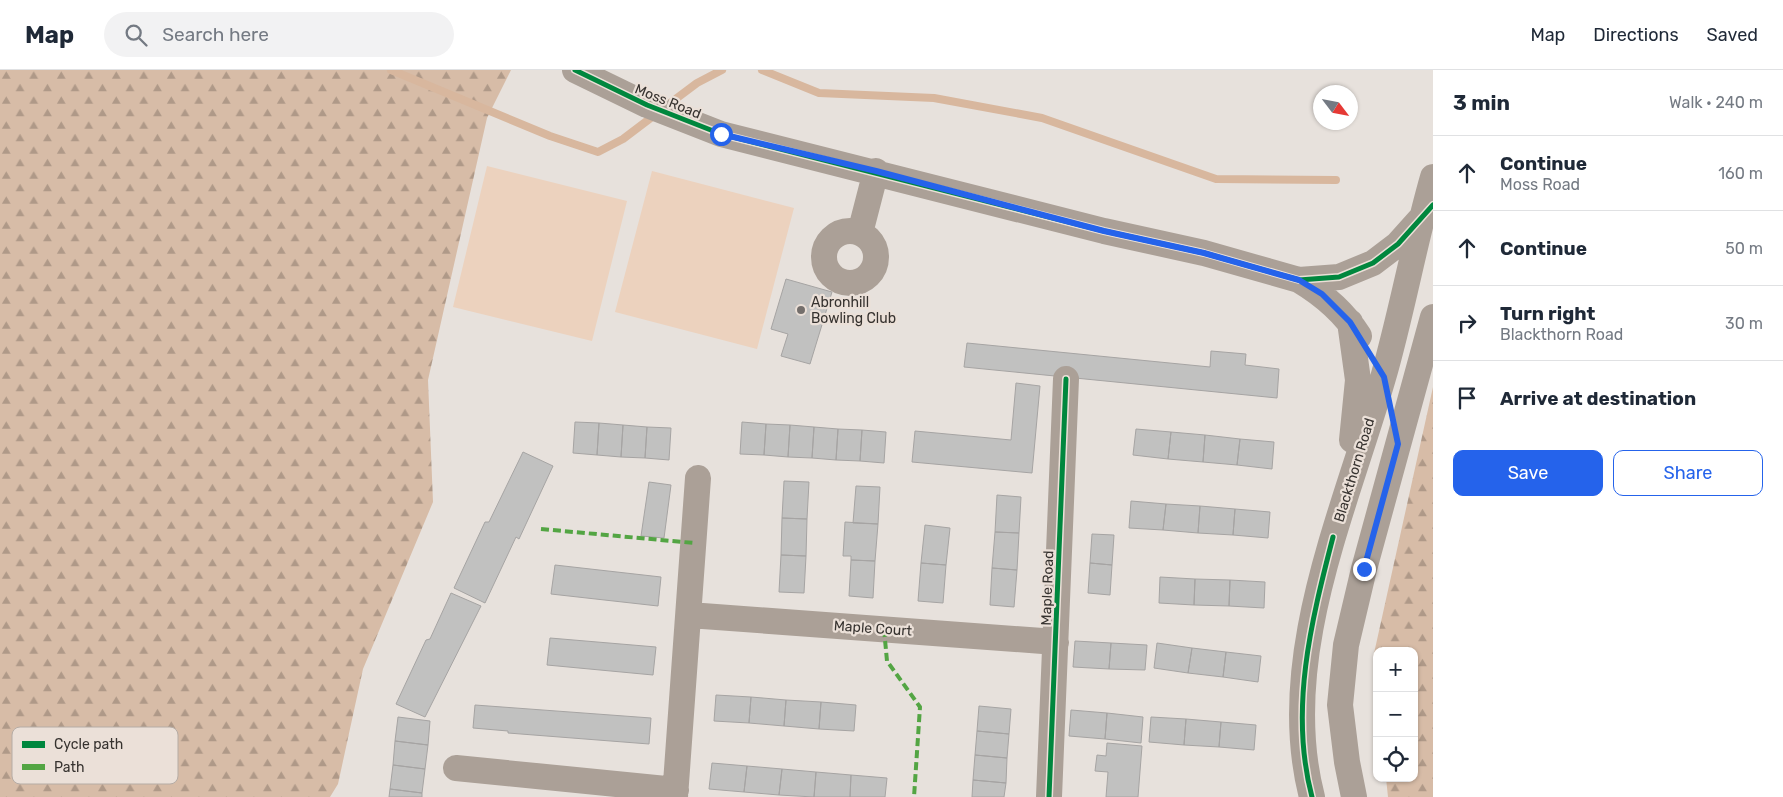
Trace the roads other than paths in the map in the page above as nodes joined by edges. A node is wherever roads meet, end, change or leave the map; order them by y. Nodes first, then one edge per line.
1 (575, 70) edge
2 (876, 171) junction
3 (1433, 176) edge
4 (1427, 211) edge
5 (860, 233) dead end
6 (1299, 280) junction
7 (1433, 317) edge
8 (1350, 322) junction
9 (1384, 377) junction
10 (1066, 379) dead end
11 (1398, 444) junction
12 (698, 478) dead end
13 (1333, 537) junction
14 (689, 615) junction
15 (1056, 642) junction
16 (456, 768) dead end
17 (676, 794) edge
18 (1049, 797) edge
19 (1312, 797) edge
20 (1354, 797) edge

1 - 2 street, Moss Road
2 - 5 street
2 - 6 street, Moss Road
3 - 4 street, Blackthorn Road
4 - 6 street, Moss Road
4 - 9 street, Blackthorn Road
6 - 8 street
7 - 11 street
8 - 9 street
8 - 13 street
9 - 11 street
9 - 13 street, Blackthorn Road
10 - 15 street, Maple Road
11 - 20 street
12 - 14 street
13 - 19 street, Blackthorn Road
14 - 15 street, Maple Court
14 - 17 street
15 - 18 street, Maple Road
16 - 17 street

